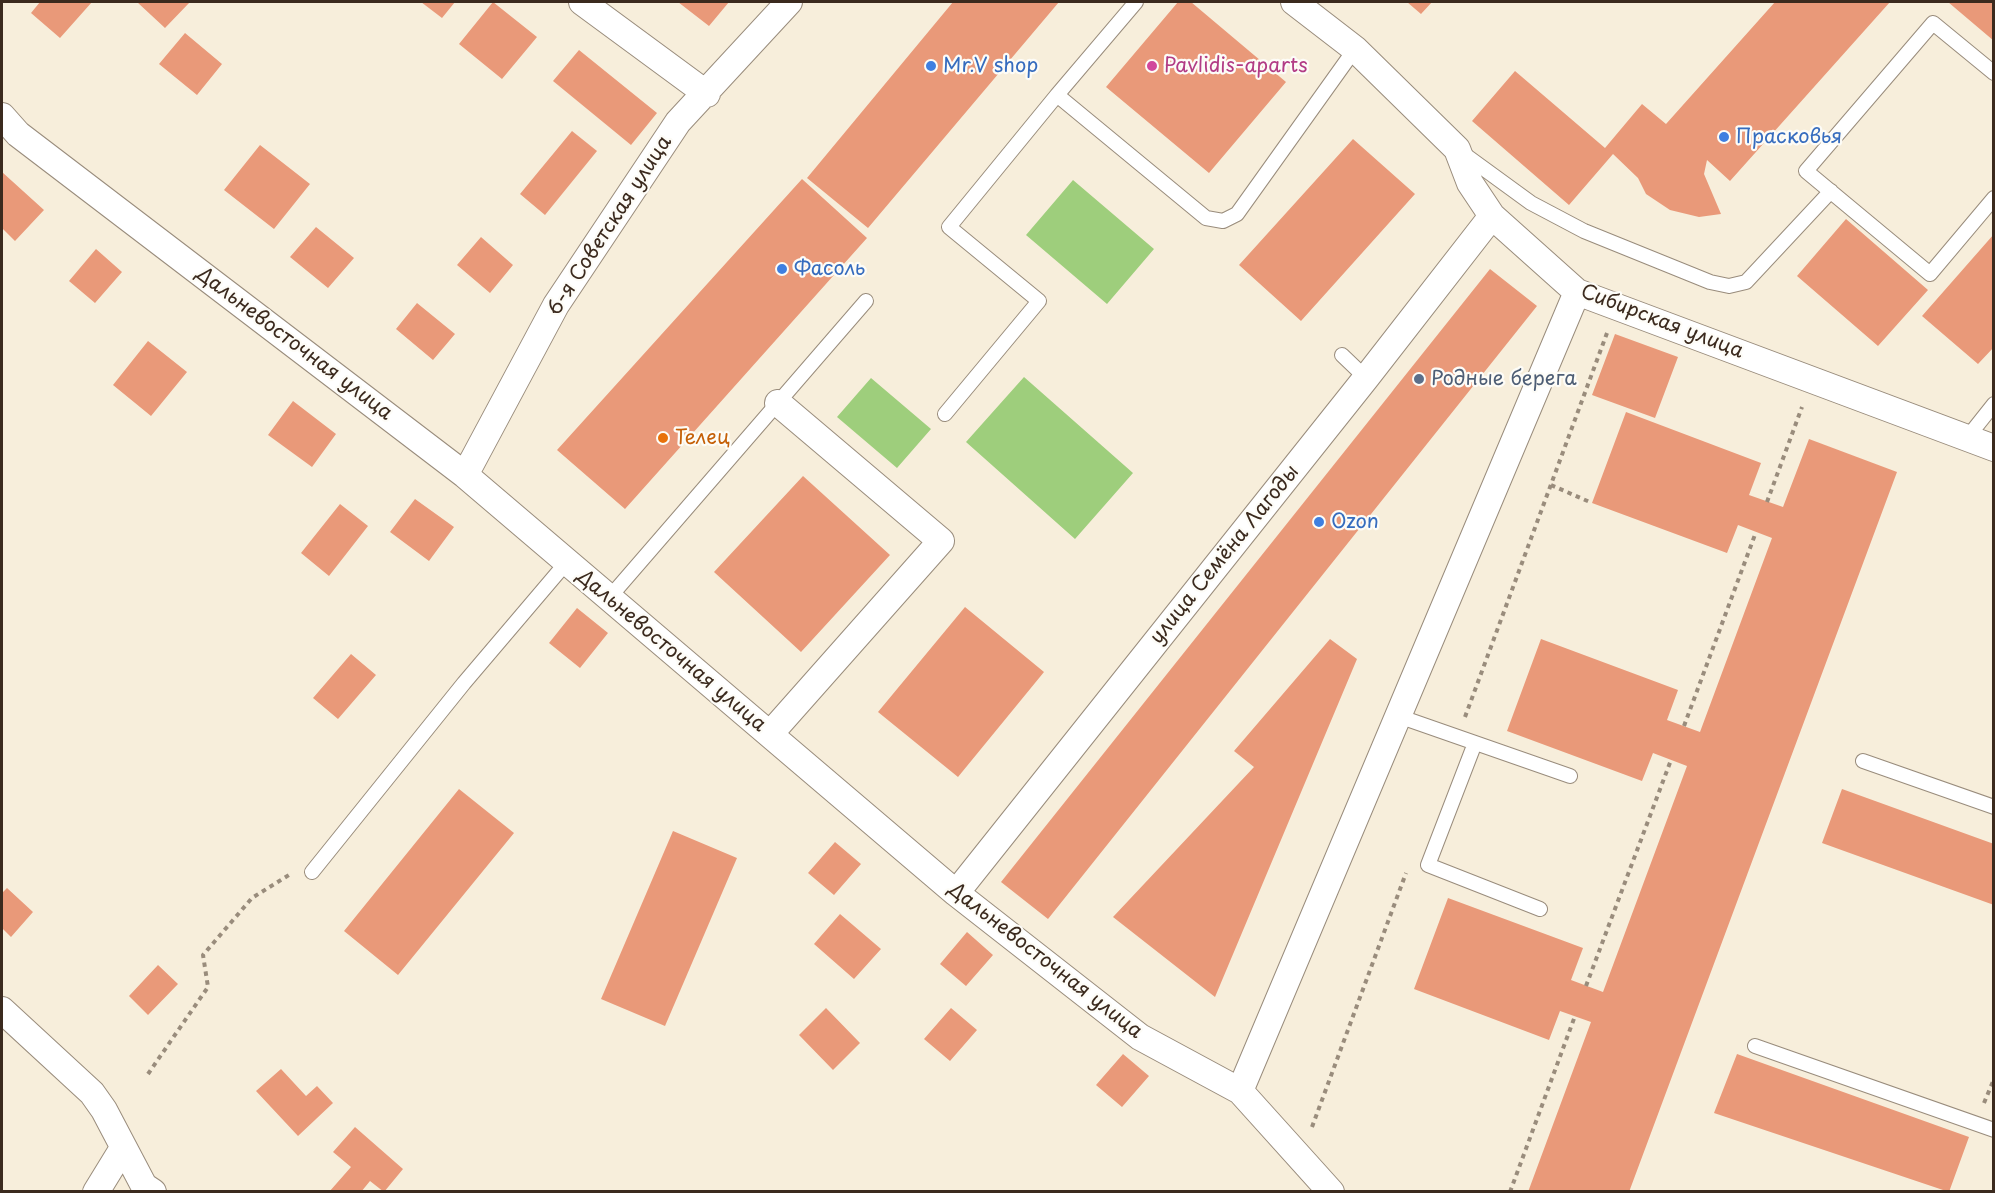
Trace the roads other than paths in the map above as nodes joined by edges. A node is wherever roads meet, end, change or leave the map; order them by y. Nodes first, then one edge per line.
1 (582, 2) edge
2 (789, 2) edge
3 (1136, 2) edge
4 (1294, 2) edge
5 (1355, 49) junction
6 (1994, 73) edge
7 (707, 94) junction
8 (1057, 95) junction
9 (2, 116) edge
10 (1457, 148) junction
11 (1831, 191) junction
12 (1994, 198) edge
13 (1492, 216) junction
14 (1577, 292) junction
15 (866, 301) dead end
16 (1342, 355) dead end
17 (1366, 378) junction
18 (778, 403) junction
19 (1994, 404) edge
20 (945, 414) dead end
21 (1967, 438) junction
22 (1994, 448) edge
23 (465, 475) junction
24 (566, 563) junction
25 (609, 598) junction
26 (1398, 716) junction
27 (770, 734) junction
28 (1475, 743) junction
29 (1863, 761) dead end
30 (1570, 776) dead end
31 (1994, 807) edge
32 (312, 872) road end
33 (956, 893) junction
34 (1540, 909) dead end
35 (2, 1010) edge
36 (1755, 1046) dead end
37 (1240, 1091) junction
38 (1994, 1130) edge
39 (123, 1148) junction
40 (96, 1191) edge
41 (153, 1191) edge
42 (1331, 1191) edge

1 - 7 street
2 - 7 street, 6-я Советская улица
3 - 8 lane
4 - 5 street, Сибирская улица
5 - 8 lane
5 - 10 street, Сибирская улица
6 - 11 lane
7 - 23 street, 6-я Советская улица
8 - 20 lane
9 - 23 street, Дальневосточная улица
10 - 11 lane
10 - 13 street, Сибирская улица
11 - 12 lane
13 - 14 street, Сибирская улица
13 - 17 street, улица Семёна Лагоды
14 - 21 street, Сибирская улица
14 - 26 street
15 - 18 lane
16 - 17 lane
17 - 33 street, улица Семёна Лагоды
18 - 25 lane
18 - 27 street
19 - 21 lane
21 - 22 street, Сибирская улица
23 - 24 street, Дальневосточная улица
24 - 25 street, Дальневосточная улица
24 - 32 lane
25 - 27 street, Дальневосточная улица
26 - 28 lane
26 - 37 street
27 - 33 street, Дальневосточная улица
28 - 30 lane
28 - 34 lane
29 - 31 lane
33 - 37 street, Дальневосточная улица
35 - 39 street
36 - 38 lane
37 - 42 street, Дальневосточная улица
39 - 40 street
39 - 41 street

